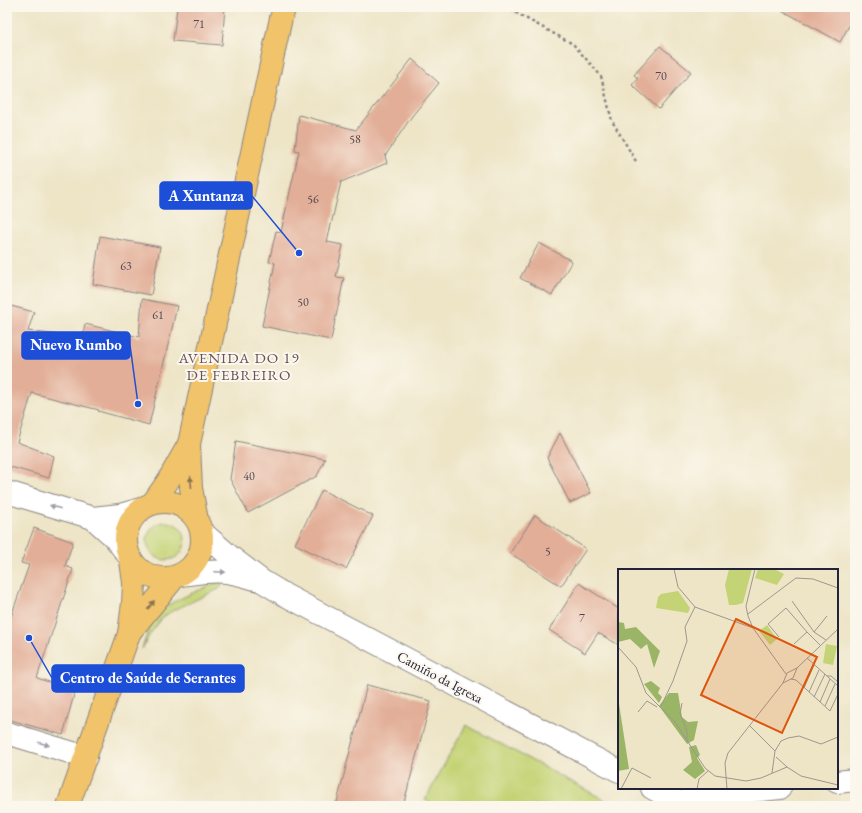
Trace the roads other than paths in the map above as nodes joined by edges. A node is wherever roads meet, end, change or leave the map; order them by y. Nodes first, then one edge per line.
1 (285, 7) edge
2 (189, 444) junction
3 (7, 492) edge
4 (147, 507) junction
5 (93, 518) junction
6 (200, 526) junction
7 (130, 558) junction
8 (178, 576) junction
9 (262, 581) junction
10 (129, 634) junction
11 (7, 733) edge
12 (86, 757) junction
13 (618, 770) edge
14 (855, 780) edge
15 (838, 782) edge
16 (654, 789) edge
17 (770, 789) edge
18 (682, 804) edge
19 (68, 806) edge

1 - 2 main road
2 - 4 main road
6 -> 2 main road
5 -> 3 street
4 - 5 street
4 - 6 main road
4 - 7 main road
5 - 7 street
6 - 8 main road
6 - 9 street
7 - 8 main road
7 - 10 main road
8 -> 9 street
10 -> 8 main road
9 - 13 street, Camiño da Igrexa
10 - 12 main road
11 -> 12 street
12 - 19 main road
14 - 15 street
16 - 18 street
17 - 18 street

